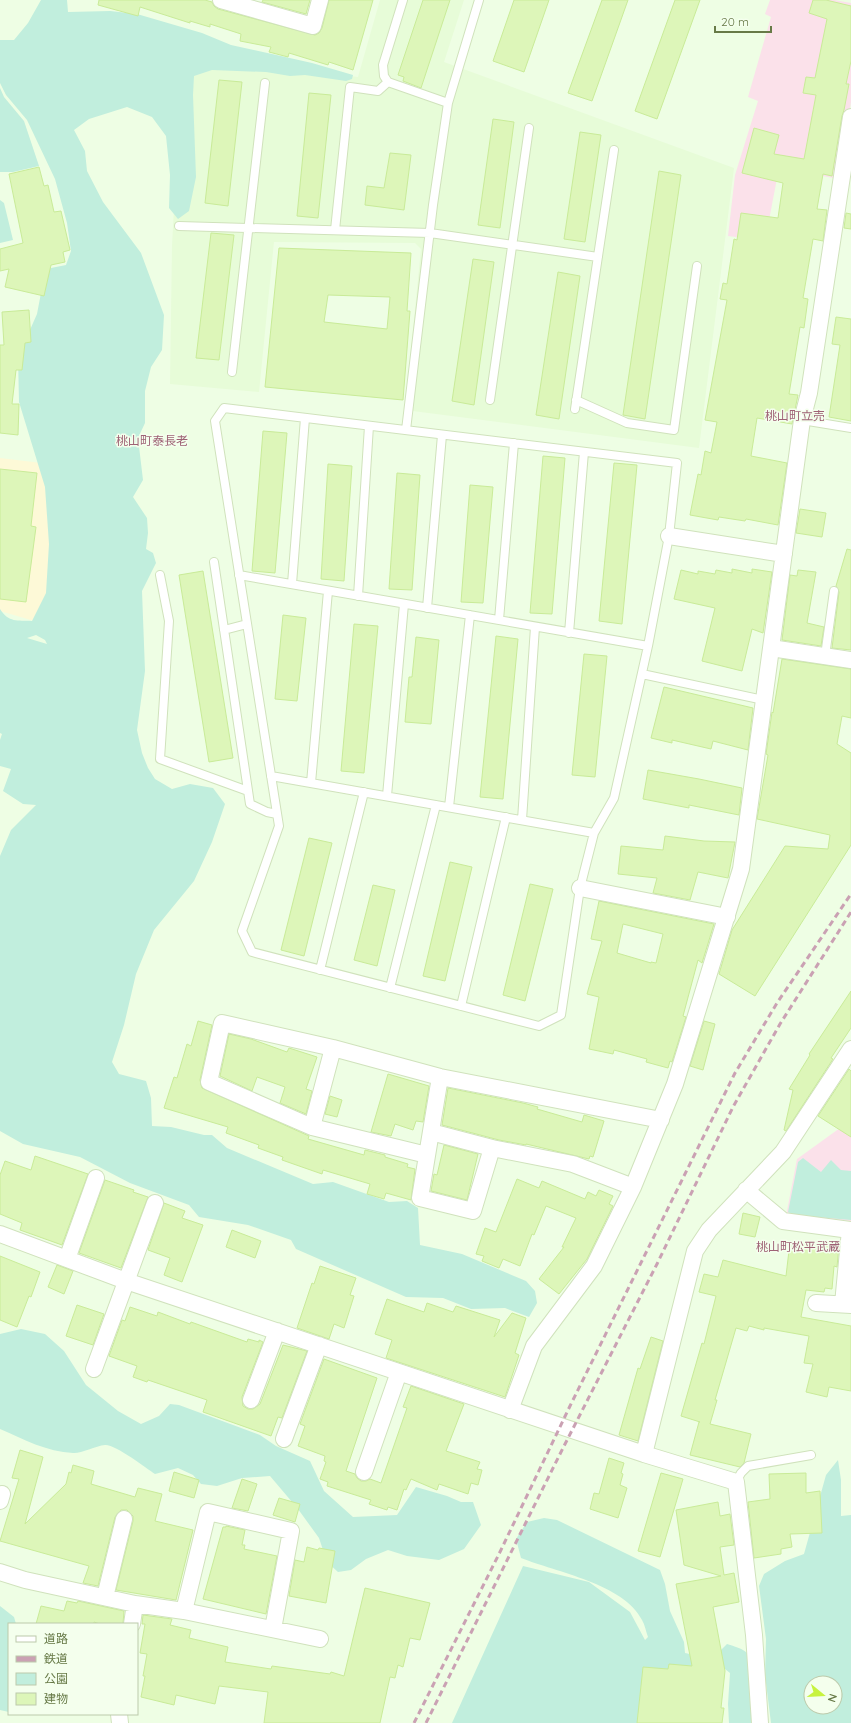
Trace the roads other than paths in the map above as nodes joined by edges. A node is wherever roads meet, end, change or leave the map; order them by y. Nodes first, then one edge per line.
1 (221, 0) edge
2 (320, 0) edge
3 (403, 0) edge
4 (479, 0) edge
5 (388, 82) junction
6 (264, 83) dead end
7 (448, 103) junction
8 (851, 117) edge
9 (529, 128) dead end
10 (614, 150) dead end
11 (179, 226) dead end
12 (248, 228) junction
13 (335, 230) junction
14 (430, 233) junction
15 (512, 245) junction
16 (598, 257) junction
17 (697, 266) dead end
18 (232, 372) dead end
19 (490, 400) dead end
20 (576, 400) junction
21 (575, 409) dead end
22 (305, 418) junction
23 (802, 420) junction
24 (369, 426) junction
25 (851, 428) edge
26 (406, 430) junction
27 (442, 435) junction
28 (514, 443) junction
29 (584, 452) junction
30 (669, 536) junction
31 (784, 554) junction
32 (214, 562) dead end
33 (160, 575) dead end
34 (239, 575) junction
35 (292, 584) junction
36 (328, 590) junction
37 (834, 591) dead end
38 (358, 596) junction
39 (404, 604) junction
40 (427, 608) junction
41 (470, 615) junction
42 (499, 620) junction
43 (247, 624) junction
44 (534, 626) junction
45 (224, 630) junction
46 (569, 632) junction
47 (648, 646) junction
48 (771, 648) junction
49 (825, 656) junction
50 (851, 660) edge
51 (642, 674) junction
52 (764, 700) junction
53 (271, 776) junction
54 (311, 783) junction
55 (248, 791) junction
56 (364, 792) junction
57 (387, 796) junction
58 (436, 805) junction
59 (449, 807) junction
60 (277, 814) junction
61 (506, 817) junction
62 (522, 820) junction
63 (594, 832) junction
64 (580, 888) junction
65 (727, 917) junction
66 (320, 970) junction
67 (390, 988) junction
68 (461, 1006) junction
69 (333, 1048) junction
70 (851, 1049) edge
71 (440, 1078) junction
72 (661, 1120) junction
73 (312, 1127) junction
74 (431, 1132) junction
75 (492, 1148) junction
76 (427, 1156) junction
77 (96, 1178) dead end
78 (633, 1187) junction
79 (746, 1190) junction
80 (155, 1203) dead end
81 (0, 1234) edge
82 (67, 1259) junction
83 (126, 1281) junction
84 (816, 1303) dead end
85 (847, 1305) edge
86 (277, 1331) junction
87 (319, 1346) junction
88 (94, 1368) dead end
89 (399, 1372) junction
90 (251, 1400) dead end
91 (510, 1410) junction
92 (284, 1439) dead end
93 (644, 1454) junction
94 (811, 1455) dead end
95 (364, 1472) dead end
96 (736, 1482) junction
97 (124, 1519) dead end
98 (0, 1572) edge
99 (106, 1597) junction
100 (135, 1604) junction
101 (184, 1611) junction
102 (132, 1623) edge
103 (273, 1629) junction
104 (320, 1639) dead end
105 (760, 1723) edge

1 - 2 street
3 - 5 lane
4 - 7 lane
5 - 7 lane
5 - 13 lane
6 - 12 lane
7 - 14 lane
8 - 23 street
9 - 15 lane
10 - 16 lane
11 - 12 lane
12 - 13 lane
12 - 18 lane
13 - 14 lane
14 - 15 lane
14 - 26 lane
15 - 16 lane
15 - 19 lane
16 - 20 lane
17 - 20 lane
20 - 21 lane
22 - 24 lane
22 - 34 lane
22 - 35 lane
23 - 25 lane
23 - 31 street
24 - 26 lane
24 - 38 lane
26 - 27 lane
27 - 28 lane
27 - 40 lane
28 - 29 lane
28 - 42 lane
29 - 30 lane
29 - 46 lane
30 - 31 street
30 - 47 lane
31 - 48 street
32 - 45 lane
33 - 55 lane
34 - 35 lane
34 - 43 lane
35 - 36 lane
36 - 38 lane
36 - 54 lane
37 - 49 lane
38 - 39 lane
39 - 40 lane
39 - 57 lane
40 - 41 lane
41 - 42 lane
41 - 59 lane
42 - 44 lane
43 - 45 lane
43 - 53 lane
44 - 46 lane
44 - 62 lane
45 - 55 lane
46 - 47 lane
47 - 51 lane
48 - 49 street
48 - 52 street
49 - 50 street
51 - 52 lane
51 - 63 lane
52 - 65 street
53 - 54 lane
53 - 60 lane
54 - 56 lane
55 - 60 lane
56 - 57 lane
56 - 66 lane
57 - 58 lane
58 - 59 lane
58 - 67 lane
59 - 61 lane
60 - 66 lane
61 - 62 lane
61 - 68 lane
62 - 63 lane
63 - 64 lane
64 - 65 street
64 - 68 lane
65 - 72 street
66 - 67 lane
67 - 68 lane
69 - 71 street
69 - 73 street
69 - 73 street
70 - 79 street
71 - 72 street
71 - 74 street
72 - 78 street
73 - 76 street
74 - 75 street
74 - 76 street
75 - 76 street
75 - 78 street
77 - 82 street
78 - 91 street
79 - 85 street
79 - 93 street
80 - 83 street
81 - 82 street
82 - 83 street
83 - 86 street
83 - 88 street
84 - 85 street
86 - 87 street
86 - 90 street
87 - 89 street
87 - 92 street
89 - 91 street
89 - 95 street
91 - 93 street
93 - 96 street
94 - 96 lane
96 - 105 street
97 - 99 street
98 - 99 street
99 - 100 street
100 - 101 street
100 - 102 street
101 - 103 street
101 - 103 street
103 - 104 street

